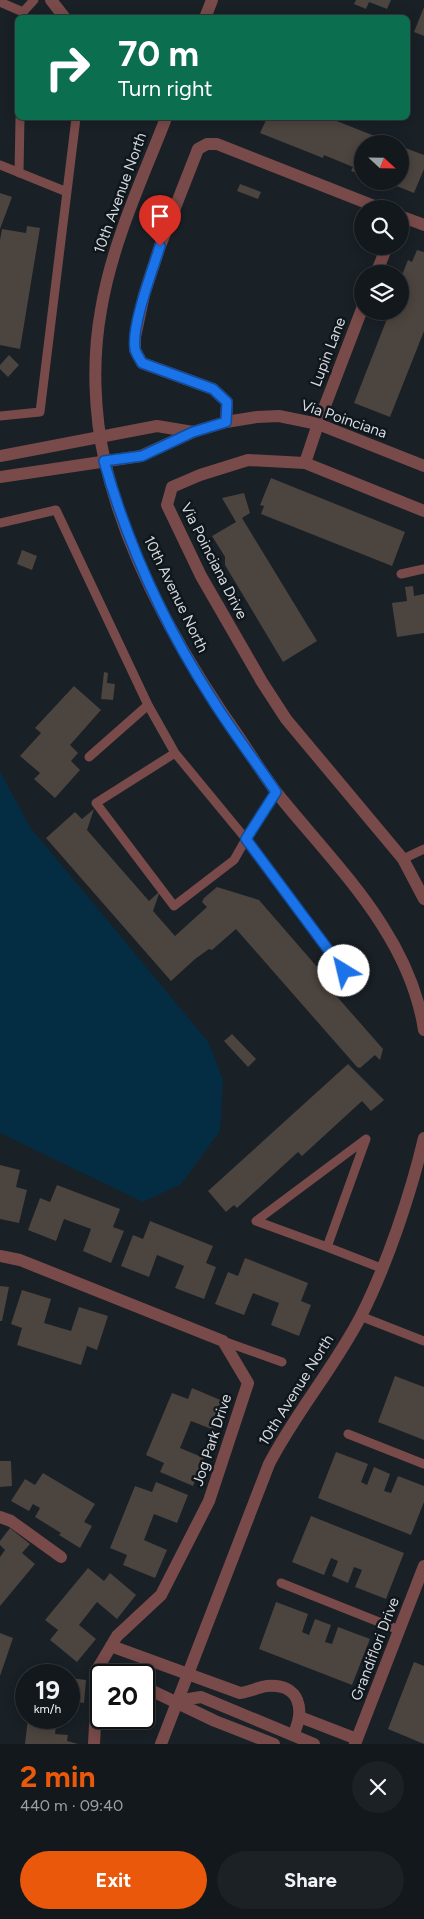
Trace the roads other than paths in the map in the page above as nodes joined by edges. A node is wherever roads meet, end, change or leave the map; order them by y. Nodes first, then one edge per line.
1 (34, 0) edge
2 (51, 0) edge
3 (212, 0) edge
4 (0, 2) edge
5 (23, 15) edge
6 (63, 15) edge
7 (206, 15) edge
8 (20, 120) edge
9 (76, 120) edge
10 (165, 120) edge
11 (0, 165) edge
12 (19, 173) junction
13 (67, 192) junction
14 (359, 200) edge
15 (409, 219) edge
16 (424, 225) edge
17 (358, 320) edge
18 (0, 416) edge
19 (226, 422) junction
20 (318, 424) junction
21 (193, 432) junction
22 (101, 436) junction
23 (0, 456) edge
24 (104, 461) junction
25 (305, 464) junction
26 (424, 466) edge
27 (0, 477) edge
28 (424, 511) edge
29 (0, 523) edge
30 (424, 569) edge
31 (401, 574) dead end
32 (148, 704) junction
33 (175, 753) junction
34 (89, 756) dead end
35 (276, 792) junction
36 (246, 839) junction
37 (424, 848) edge
38 (403, 859) junction
39 (424, 899) edge
40 (344, 971) dead end
41 (424, 1030) edge
42 (424, 1138) edge
43 (327, 1247) junction
44 (0, 1256) edge
45 (381, 1268) junction
46 (360, 1316) junction
47 (223, 1341) junction
48 (424, 1341) edge
49 (282, 1362) dead end
50 (348, 1434) dead end
51 (424, 1464) edge
52 (0, 1517) edge
53 (60, 1557) dead end
54 (424, 1566) edge
55 (280, 1583) dead end
56 (400, 1630) junction
57 (111, 1646) junction
58 (100, 1664) edge
59 (187, 1673) junction
60 (155, 1693) edge
61 (176, 1702) junction
62 (300, 1717) junction
63 (96, 1729) edge
64 (280, 1730) junction
65 (293, 1735) junction
66 (356, 1741) edge
67 (94, 1744) edge
68 (161, 1744) edge
69 (274, 1744) edge
70 (314, 1744) edge

1 - 5 lane
2 - 6 street
3 - 7 street
4 - 5 lane
8 - 12 lane
9 - 13 lane
10 - 22 street, 10th Avenue North
11 - 12 lane
12 - 13 lane
13 - 18 lane
14 - 19 street
15 - 16 street
17 - 20 street, Lupin Lane
19 - 20 street, Via Poinciana
19 - 21 street, Via Poinciana
20 - 25 street, Lupin Lane
20 - 26 street, Via Poinciana
21 - 22 street, Via Poinciana
21 - 24 street, Via Poinciana
22 - 23 street, Via Poinciana
22 - 24 street, 10th Avenue North
24 - 27 street, Via Poinciana
24 - 35 street, 10th Avenue North
25 - 28 street, Via Poinciana Drive
25 - 38 street, Via Poinciana Drive
29 - 32 lane
30 - 31 lane
32 - 33 lane
32 - 34 lane
33 - 36 lane
33 - 36 lane
35 - 36 lane
35 - 41 street, 10th Avenue North
36 - 40 lane
37 - 38 lane
38 - 39 street, Via Poinciana Drive
42 - 45 street, 10th Avenue North
43 - 43 lane
43 - 45 lane
44 - 47 street
45 - 46 street, 10th Avenue North
46 - 48 lane
46 - 59 street, 10th Avenue North
47 - 49 lane
47 - 57 street, Jog Park Drive
50 - 51 lane
52 - 53 street
54 - 56 street, Grandiflori Drive
55 - 56 lane
56 - 66 street, Grandiflori Drive
57 - 58 street, Jog Park Drive
57 - 59 street
59 - 61 street, 10th Avenue North
59 - 62 street
60 - 61 street
61 - 64 street
61 - 68 street, 10th Avenue North
61 - 69 street
62 - 65 street
62 - 66 street
63 - 67 street
64 - 65 street
64 - 69 lane
65 - 70 street

